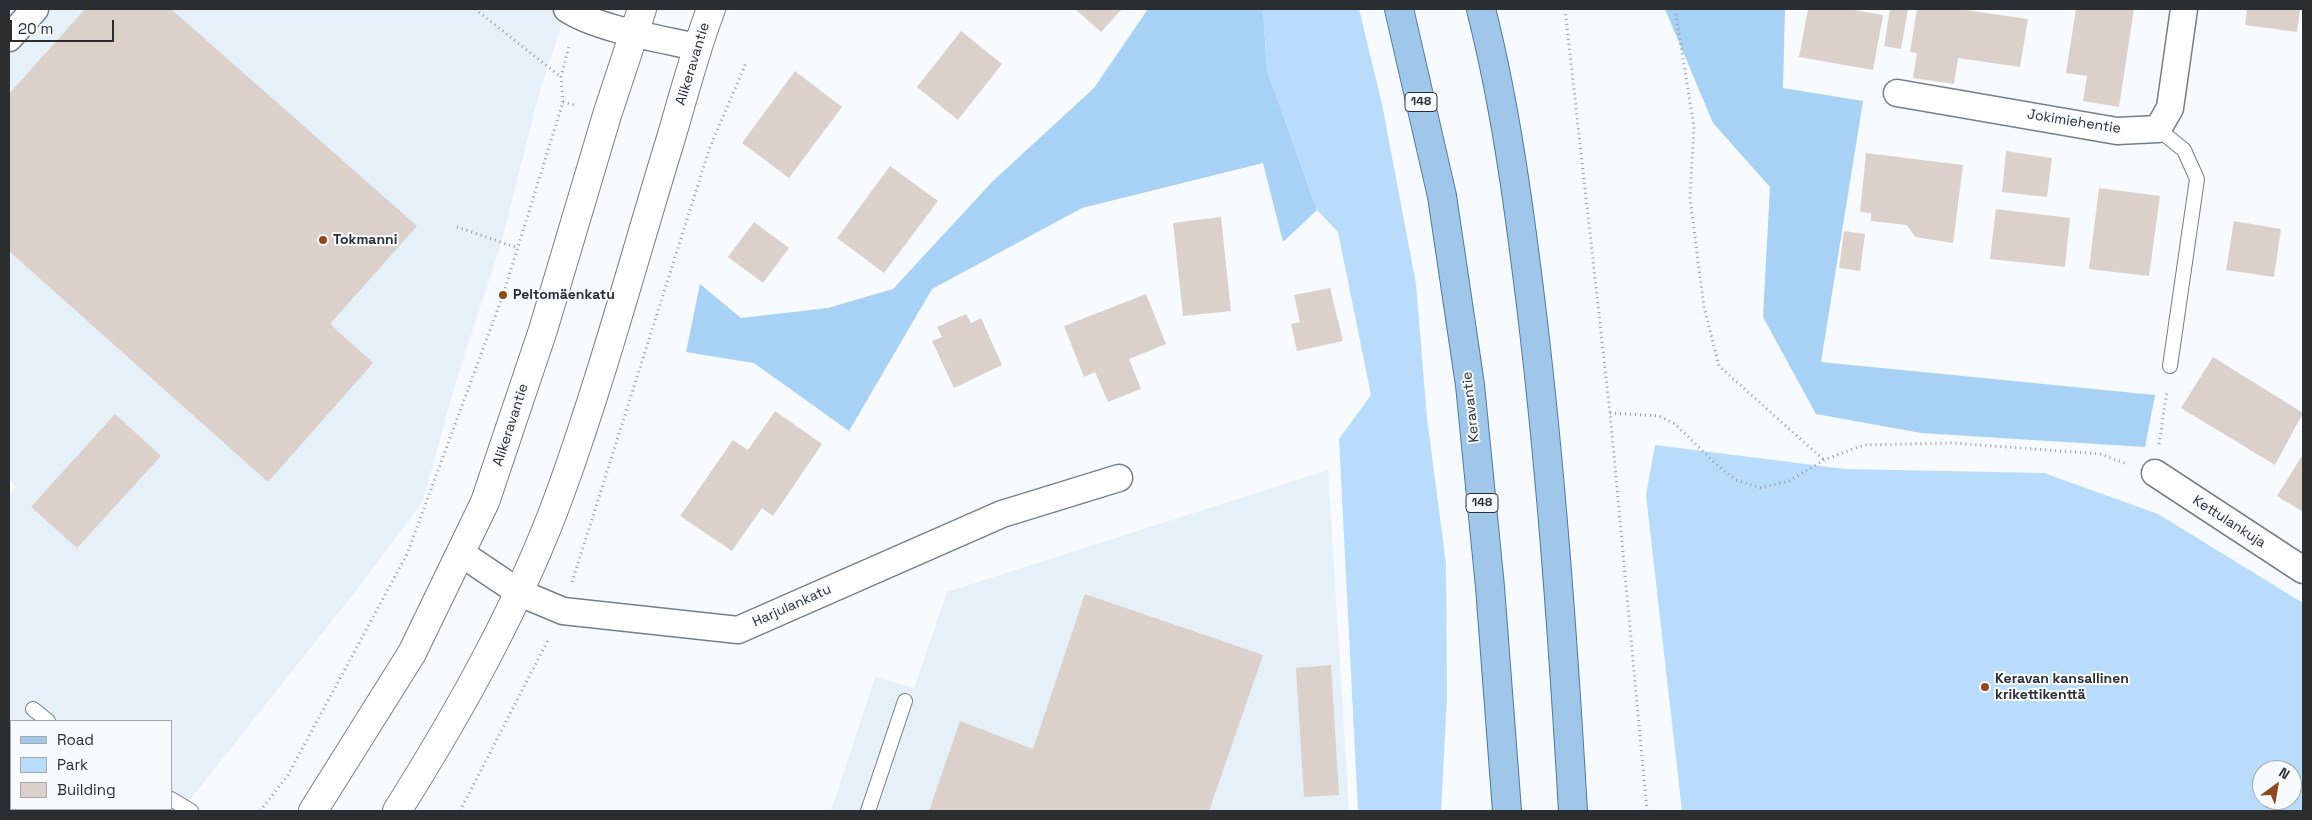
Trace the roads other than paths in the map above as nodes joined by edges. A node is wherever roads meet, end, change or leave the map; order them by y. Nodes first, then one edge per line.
1 (35, 9) edge
2 (711, 9) edge
3 (1399, 9) edge
4 (1481, 9) edge
5 (2184, 9) edge
6 (572, 12) edge
7 (639, 21) edge
8 (9, 38) edge
9 (697, 47) junction
10 (1897, 93) dead end
11 (2158, 129) junction
12 (2170, 366) road end
13 (2154, 474) road end
14 (1119, 478) dead end
15 (462, 554) junction
16 (2303, 570) edge
17 (520, 593) junction
18 (905, 701) dead end
19 (33, 709) dead end
20 (47, 720) edge
21 (172, 800) edge
22 (191, 811) edge
23 (313, 811) edge
24 (397, 811) edge
25 (868, 811) edge
26 (1507, 811) edge
27 (1573, 811) edge

1 - 8 street
2 - 9 street, Alikeravantie
3 - 26 main road, Keravantie / 148
4 - 27 main road
5 - 11 street
6 - 7 street
7 - 9 street
7 - 15 street, Alikeravantie
9 - 17 street, Alikeravantie
10 - 11 street, Jokimiehentie
11 - 12 lane
13 - 16 street, Kettulankuja
14 - 17 street, Harjulankatu
15 - 17 street, Harjulankatu
15 - 23 street, Alikeravantie
17 - 24 street, Alikeravantie
18 - 25 lane
19 - 20 lane
21 - 22 lane

